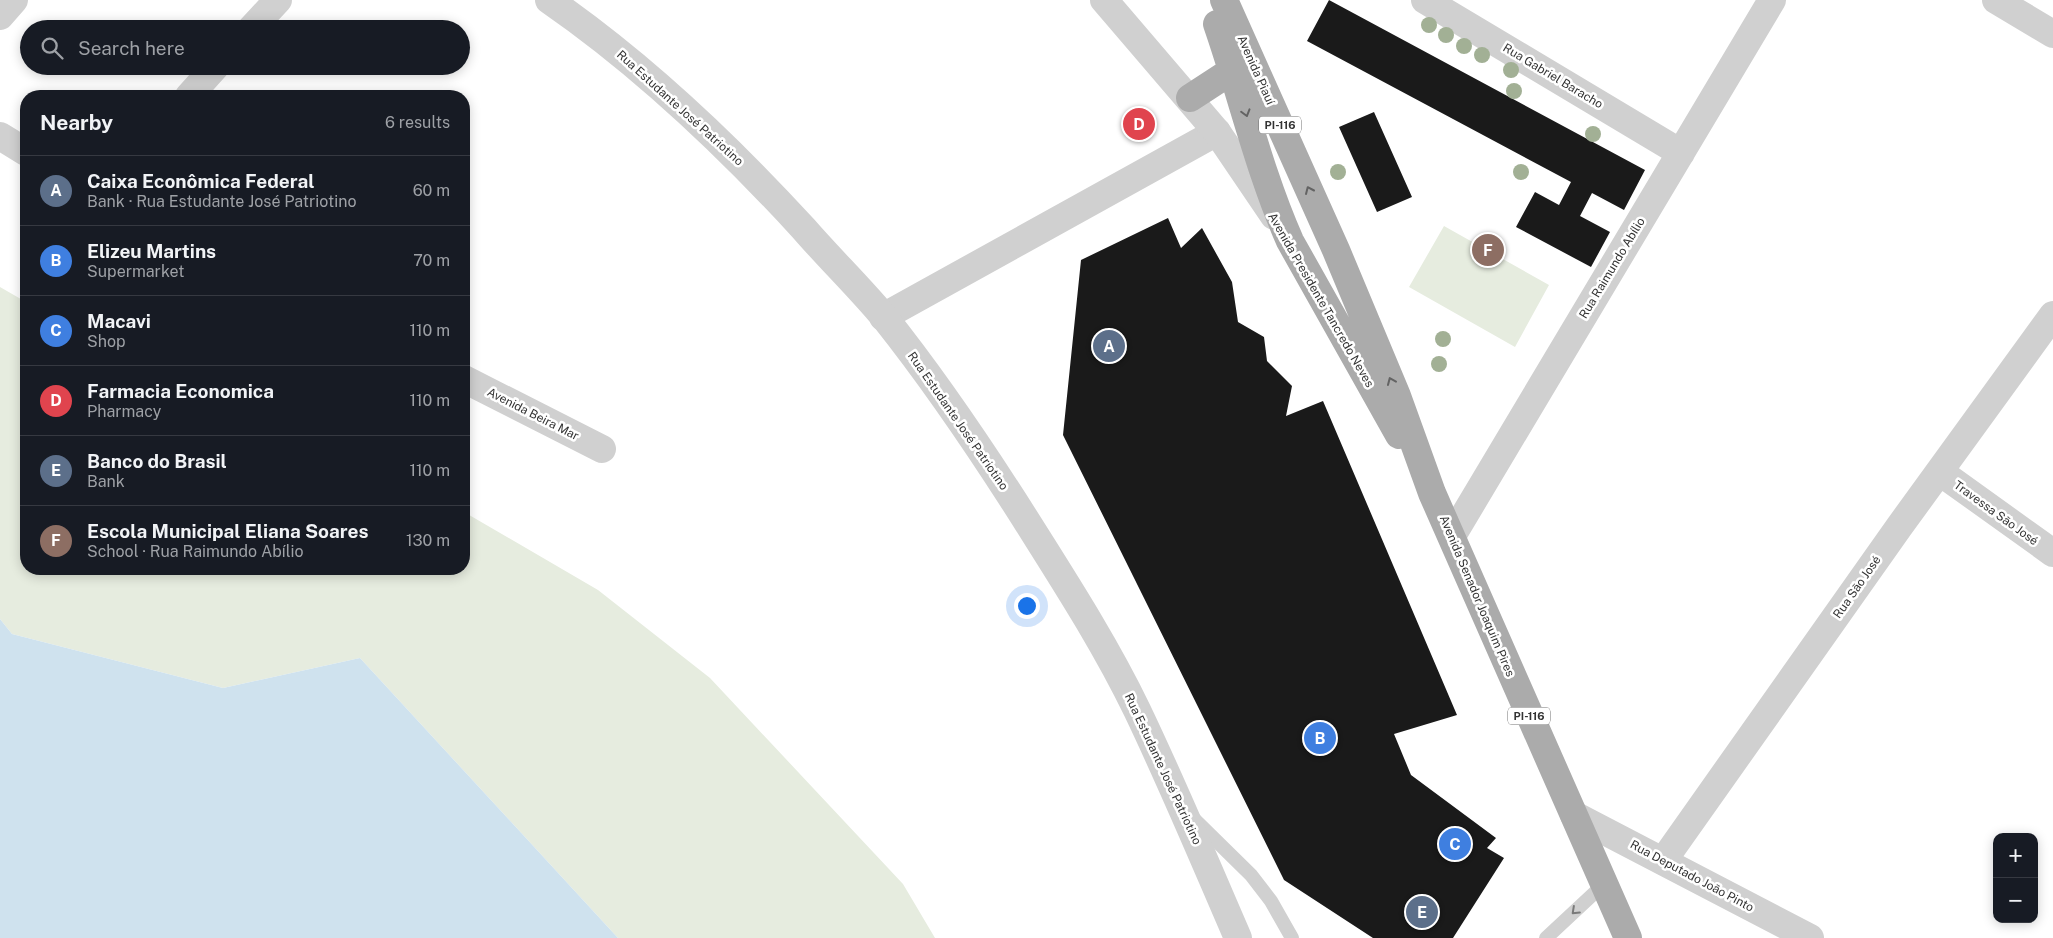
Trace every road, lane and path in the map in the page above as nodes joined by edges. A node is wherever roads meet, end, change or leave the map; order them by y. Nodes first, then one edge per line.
1 (14, 0) edge
2 (278, 0) edge
3 (549, 0) edge
4 (1104, 0) edge
5 (1208, 0) edge
6 (1224, 0) edge
7 (1425, 0) edge
8 (1772, 0) edge
9 (1996, 0) edge
10 (0, 16) edge
11 (259, 20) edge
12 (2053, 34) edge
13 (1233, 70) junction
14 (208, 75) edge
15 (194, 90) edge
16 (1190, 98) junction
17 (1217, 132) junction
18 (0, 136) edge
19 (20, 148) edge
20 (1681, 153) junction
21 (1238, 162) junction
22 (1266, 178) junction
23 (1290, 240) junction
24 (1336, 250) junction
25 (2053, 315) edge
26 (883, 317) junction
27 (470, 381) edge
28 (602, 449) dead end
29 (1940, 472) junction
30 (1432, 493) junction
31 (1452, 536) junction
32 (2053, 553) edge
33 (1181, 807) junction
34 (1574, 815) junction
35 (1663, 861) junction
36 (1604, 884) junction
37 (1238, 938) edge
38 (1292, 938) edge
39 (1546, 938) edge
40 (1628, 938) edge
41 (1810, 938) edge

1 - 10 street
2 - 11 street
3 - 26 street, Rua Estudante José Patriotino
4 - 16 street, Avenida Presidente Tancredo Neves
5 - 13 main road, Avenida Piauí / PI-116
24 -> 6 main road, Avenida Piauí / PI-116
7 - 20 street, Rua Gabriel Baracho
8 - 20 street, Rua Raimundo Abílio
9 - 12 street
13 - 16 main road
13 -> 22 main road, Avenida Piauí / PI-116
14 - 15 street
16 - 17 street, Avenida Presidente Tancredo Neves
17 - 21 street, Avenida Presidente Tancredo Neves
17 - 26 street
18 - 19 street
20 - 31 street, Rua Raimundo Abílio
21 - 22 main road, PI-116
21 - 23 street, Avenida Presidente Tancredo Neves
22 - 23 main road, Avenida Piauí / PI-116
22 - 24 main road, PI-116
23 - 30 main road, Avenida Presidente Tancredo Neves
30 -> 24 main road, Avenida Senador Joaquim Pires / PI-116
25 - 29 street, Rua São José
26 - 33 street, Rua Estudante José Patriotino
27 - 28 street, Avenida Beira Mar
29 - 32 street, Travessa São José
29 - 35 street, Rua São José
30 - 31 main road, Avenida Senador Joaquim Pires / PI-116
31 - 34 main road, Avenida Senador Joaquim Pires / PI-116
33 - 37 street, Rua Estudante José Patriotino
33 - 38 lane
34 - 35 street, Rua Deputado João Pinto
34 - 36 main road, Avenida Senador Joaquim Pires / PI-116
35 - 41 street, Rua Deputado João Pinto
36 -> 39 lane
36 - 40 main road, Avenida Senador Joaquim Pires / PI-116

